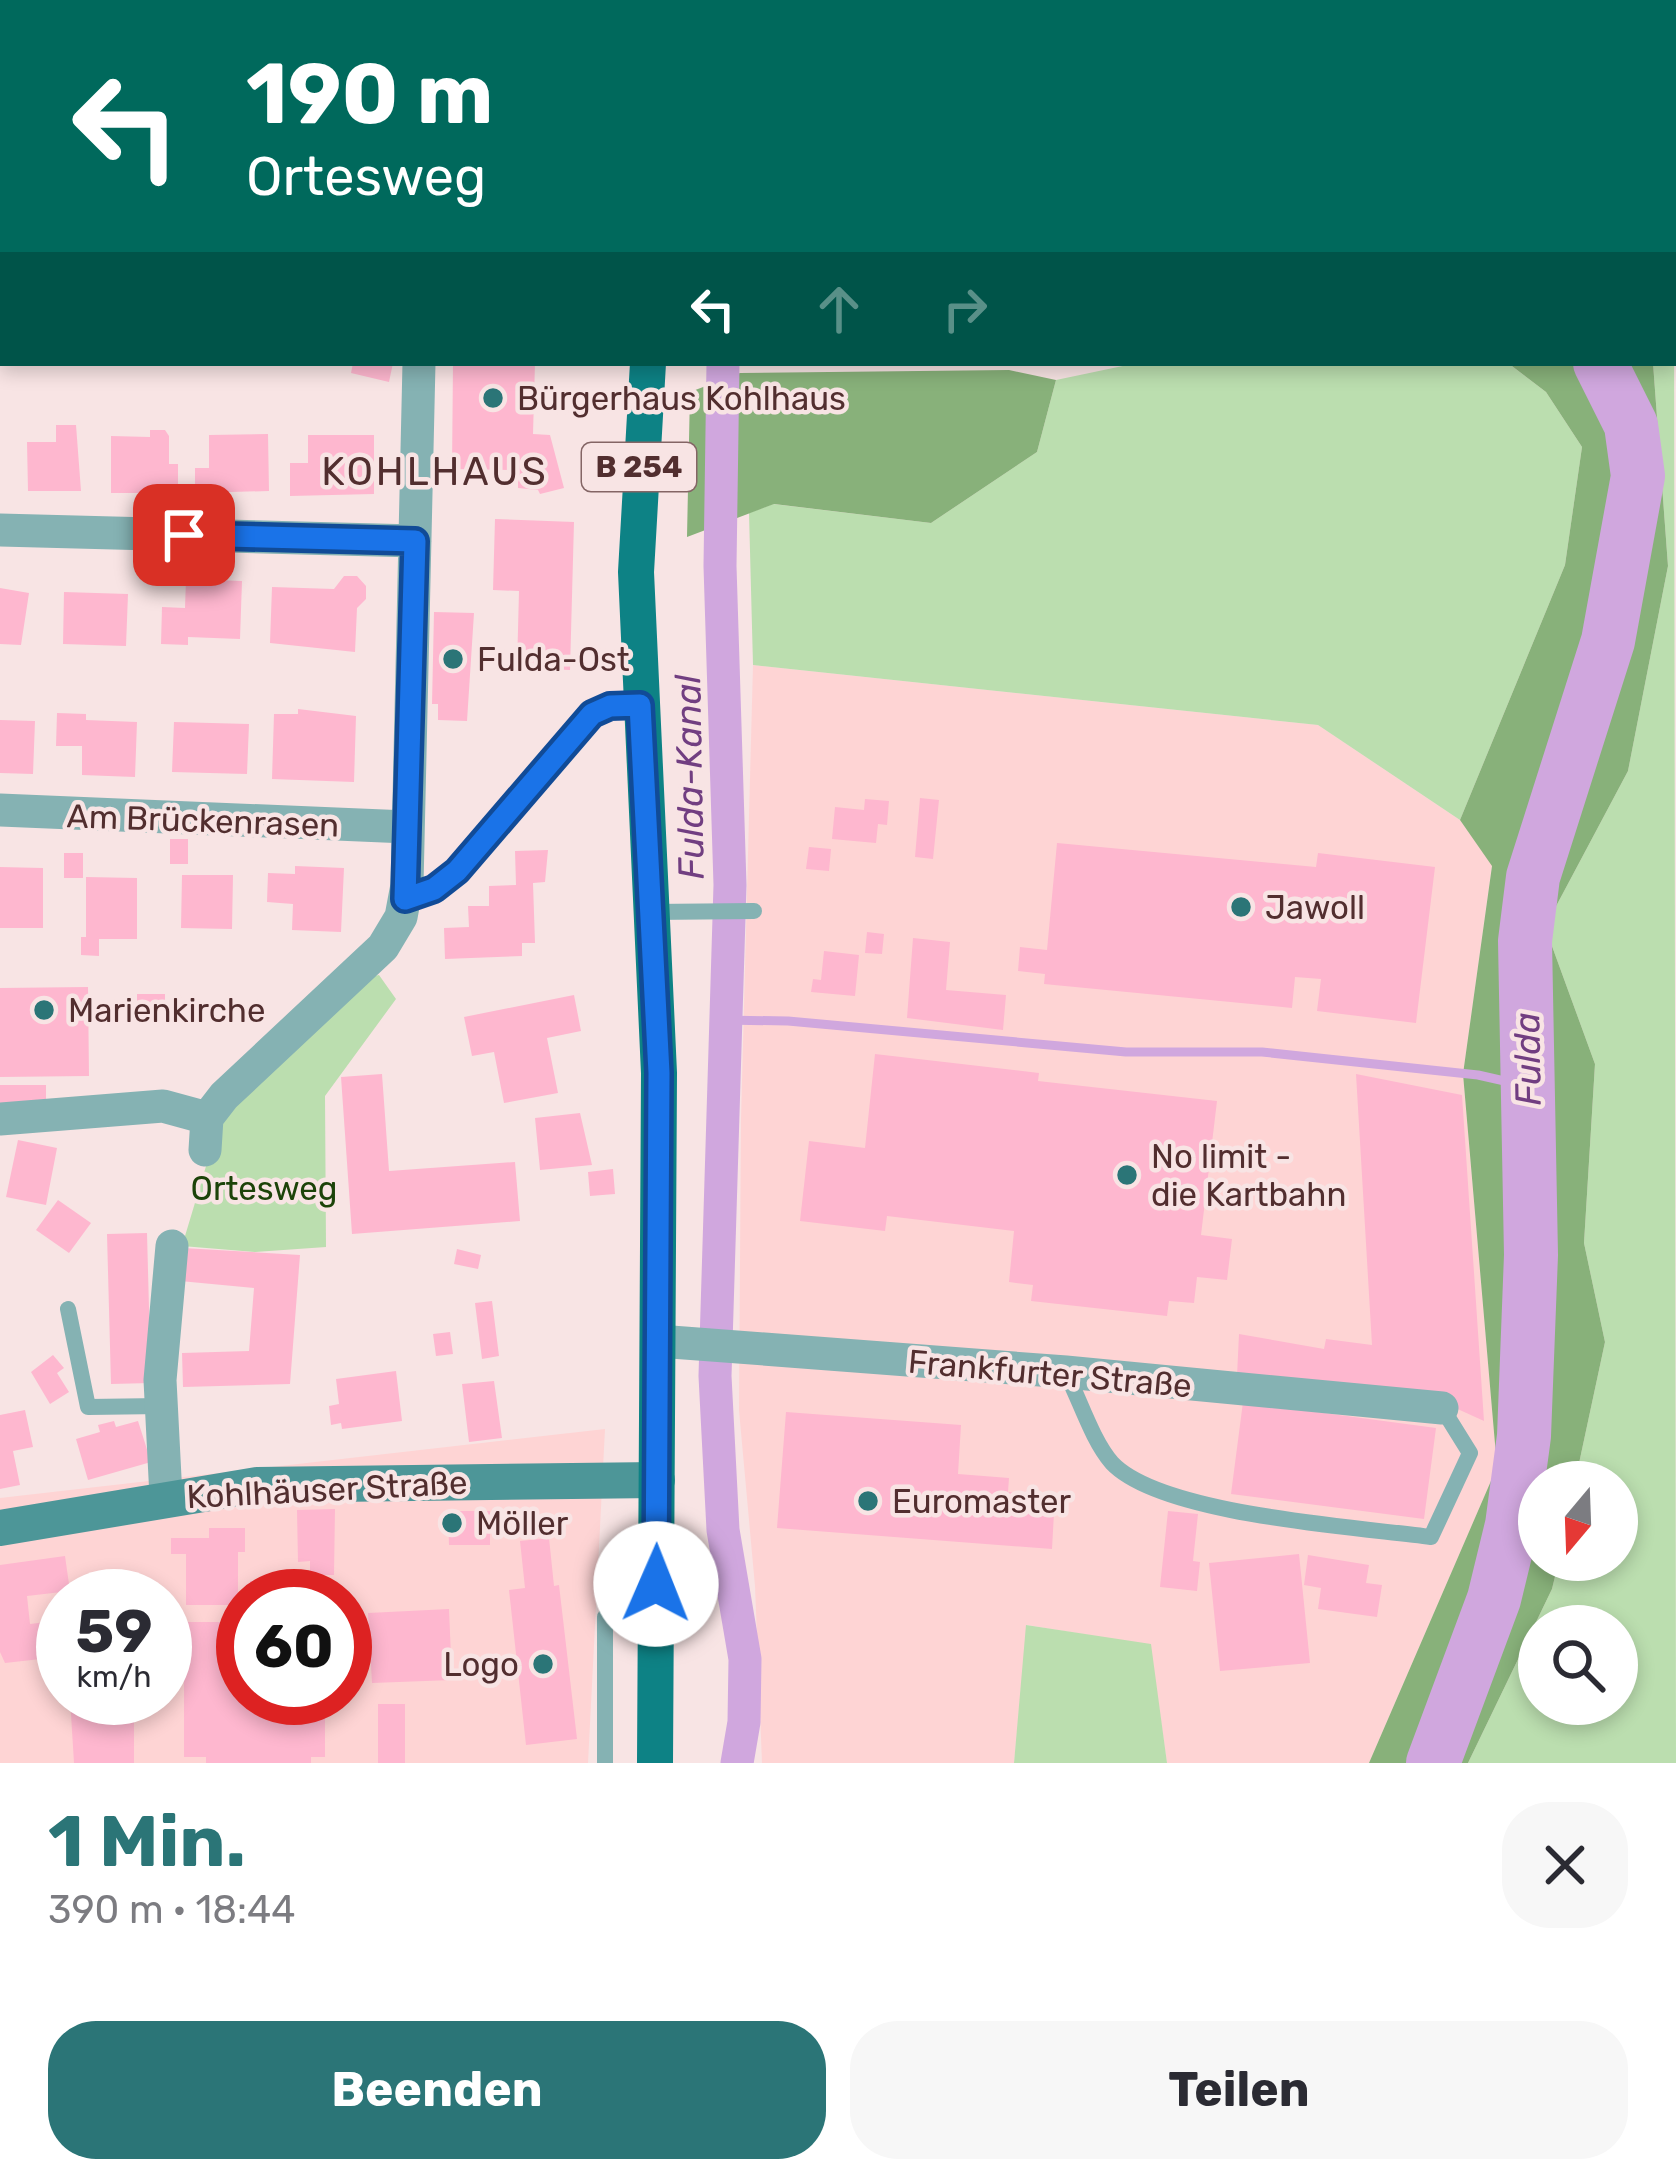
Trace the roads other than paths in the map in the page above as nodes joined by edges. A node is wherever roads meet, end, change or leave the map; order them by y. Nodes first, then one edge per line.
1 (419, 366) edge
2 (648, 366) edge
3 (0, 530) edge
4 (415, 541) junction
5 (640, 705) junction
6 (0, 810) edge
7 (407, 827) junction
8 (405, 899) junction
9 (754, 911) dead end
10 (652, 912) junction
11 (0, 1119) edge
12 (172, 1246) dead end
13 (68, 1309) dead end
14 (658, 1341) junction
15 (1066, 1372) junction
16 (161, 1406) junction
17 (1442, 1408) joint
18 (657, 1480) junction
19 (166, 1497) junction
20 (0, 1528) edge
21 (656, 1616) junction
22 (605, 1763) edge
23 (655, 1763) edge

1 - 4 street
2 - 5 main road, B 254
3 - 4 street
4 - 7 street
5 - 8 lane
5 - 10 main road, B 254
6 - 7 street, Am Brückenrasen
7 - 8 street
8 - 11 street
9 - 10 lane
10 - 14 main road, B 254
12 - 16 street
13 - 16 lane
14 - 15 street, Frankfurter Straße
14 - 18 main road, B 254
15 - 17 street, Frankfurter Straße
15 - 17 lane
16 - 19 street
18 - 19 main road, Kohlhäuser Straße
18 - 21 main road, B 254
19 - 20 main road, Kohlhäuser Straße
21 - 22 lane
21 - 23 main road, B 254

